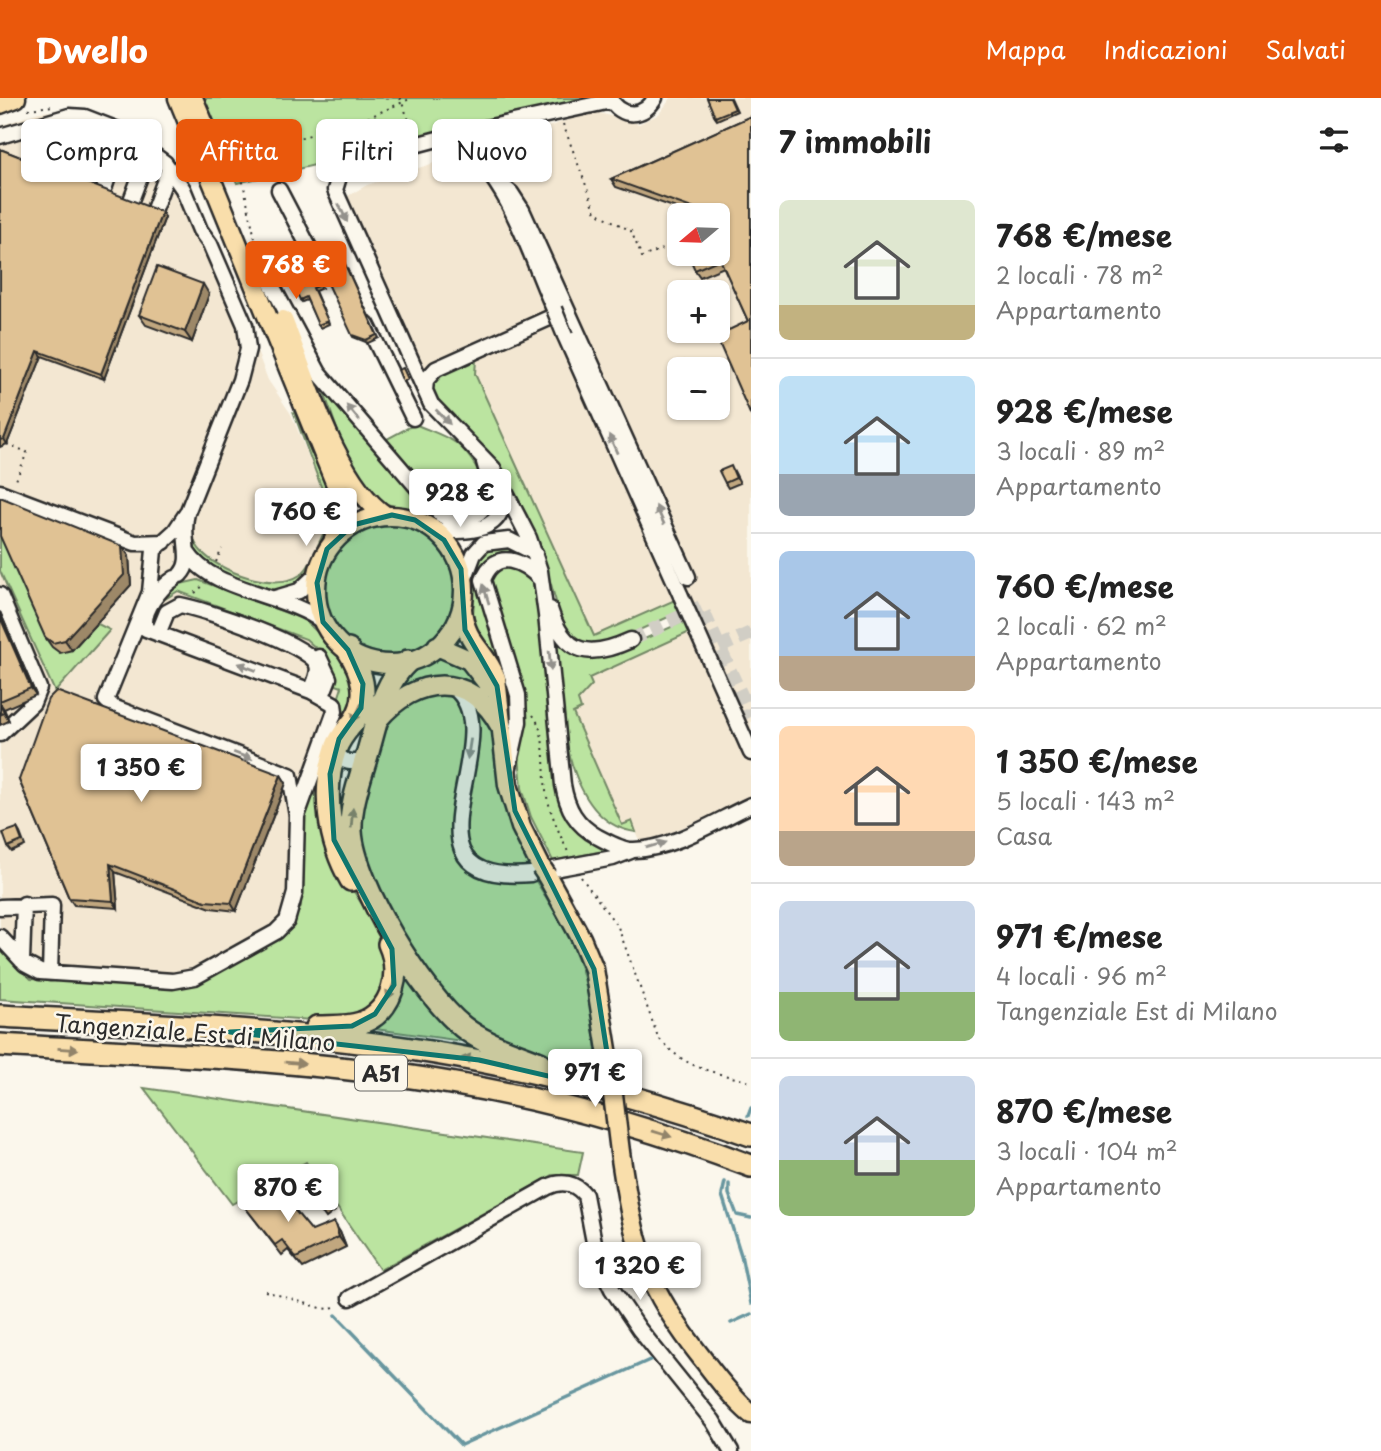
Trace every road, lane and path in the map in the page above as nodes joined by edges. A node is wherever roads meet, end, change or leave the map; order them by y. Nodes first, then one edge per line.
1 (16, 98) edge
2 (163, 98) edge
3 (178, 98) edge
4 (194, 98) edge
5 (400, 98) edge
6 (412, 98) edge
7 (655, 98) edge
8 (610, 99) edge
9 (402, 103) junction
10 (0, 104) edge
11 (551, 114) junction
12 (49, 119) edge
13 (90, 119) edge
14 (531, 119) edge
15 (21, 129) edge
16 (420, 135) dead end
17 (0, 136) edge
18 (302, 136) edge
19 (432, 140) edge
20 (162, 163) edge
21 (169, 170) junction
22 (106, 182) edge
23 (138, 182) edge
24 (243, 182) edge
25 (497, 182) edge
26 (279, 190) dead end
27 (103, 192) edge
28 (130, 203) edge
29 (153, 212) edge
30 (667, 248) edge
31 (260, 262) junction
32 (347, 280) edge
33 (358, 305) edge
34 (561, 309) junction
35 (277, 338) junction
36 (425, 391) junction
37 (413, 418) dead end
38 (7, 444) edge
39 (481, 454) junction
40 (500, 477) junction
41 (11, 500) edge
42 (187, 513) junction
43 (386, 516) junction
44 (435, 531) junction
45 (121, 539) junction
46 (163, 542) junction
47 (333, 542) junction
48 (187, 553) junction
49 (535, 553) junction
50 (152, 566) junction
51 (318, 573) junction
52 (210, 575) junction
53 (178, 576) junction
54 (688, 577) dead end
55 (541, 579) junction
56 (463, 583) junction
57 (0, 595) edge
58 (273, 598) junction
59 (194, 601) dead end
60 (461, 606) junction
61 (141, 614) junction
62 (323, 622) junction
63 (245, 627) junction
64 (158, 634) junction
65 (289, 638) dead end
66 (631, 639) tunnel mouth
67 (437, 646) junction
68 (348, 650) junction
69 (408, 661) junction
70 (102, 686) dead end
71 (453, 687) junction
72 (316, 694) junction
73 (519, 705) junction
74 (501, 722) junction
75 (376, 723) junction
76 (0, 733) edge
77 (335, 751) junction
78 (751, 753) edge
79 (366, 761) junction
80 (507, 779) junction
81 (751, 805) edge
82 (297, 816) junction
83 (631, 851) junction
84 (575, 866) junction
85 (543, 871) junction
86 (24, 904) junction
87 (0, 907) edge
88 (0, 937) edge
89 (22, 961) junction
90 (50, 973) junction
91 (0, 1016) edge
92 (230, 1032) junction
93 (0, 1045) edge
94 (751, 1082) edge
95 (586, 1085) junction
96 (751, 1135) edge
97 (751, 1166) edge
98 (265, 1291) dead end
99 (351, 1298) joint
100 (750, 1415) edge
101 (731, 1451) edge

1 - 10 main road
2 - 35 main road
3 - 35 main road
4 - 31 main road
5 - 9 path
6 - 9 path
7 - 8 street
8 - 11 street
9 - 16 path
9 - 18 path
11 - 14 street
11 - 30 path
12 - 13 street
15 - 17 street
19 -> 36 street
20 - 21 street
21 - 29 street
21 - 42 street
22 - 27 street
23 - 28 street
24 - 31 path
25 - 34 street
26 - 32 street
39 -> 31 street
31 - 43 main road
33 - 37 street
34 - 36 street
54 -> 34 street
78 -> 34 street, bridge
35 - 47 main road
36 -> 39 street
38 - 41 path
39 - 40 street
40 - 44 street
40 - 49 street
41 - 45 street
42 - 46 street
42 - 48 street
43 - 44 main road
43 - 47 main road
44 - 56 main road
45 - 46 street
45 - 50 street
46 - 48 street
46 - 50 street
47 - 51 main road
48 - 52 street
48 - 53 street
49 - 55 street
49 - 56 street
50 - 53 street
50 - 61 street
51 - 58 street
51 - 62 main road
52 - 53 street
52 - 58 street
53 - 64 street
55 - 66 street
73 -> 55 street
55 -> 83 street
56 - 60 main road
57 - 76 street
58 - 62 street
59 - 63 street
60 - 67 main road
60 - 74 main road
61 - 70 street
61 -> 82 street
62 - 68 main road
63 - 64 street
63 - 72 street
72 -> 64 street
65 - 72 street
67 - 69 main road
67 - 74 main road
68 - 69 main road
68 -> 77 highway
69 - 75 highway
71 - 74 main road
71 - 75 main road
71 -> 85 street
72 - 82 street
73 - 80 street
73 - 84 path
74 - 80 main road
75 - 79 highway
77 - 79 street
77 -> 92 highway
95 -> 79 highway
80 - 85 main road
83 -> 81 street
82 - 90 street
83 - 84 street
84 - 85 street
84 - 94 path
85 - 100 main road, bridge
86 - 87 street
86 - 89 street
86 - 90 street
88 - 89 street
89 - 90 street
91 - 92 highway, Tangenziale Est di Milano / A51
95 -> 92 highway, Tangenziale Est di Milano / A51
93 -> 97 highway, Tangenziale Est di Milano / A51
95 - 96 highway, Tangenziale Est di Milano / A51
98 - 99 path
99 - 101 street

